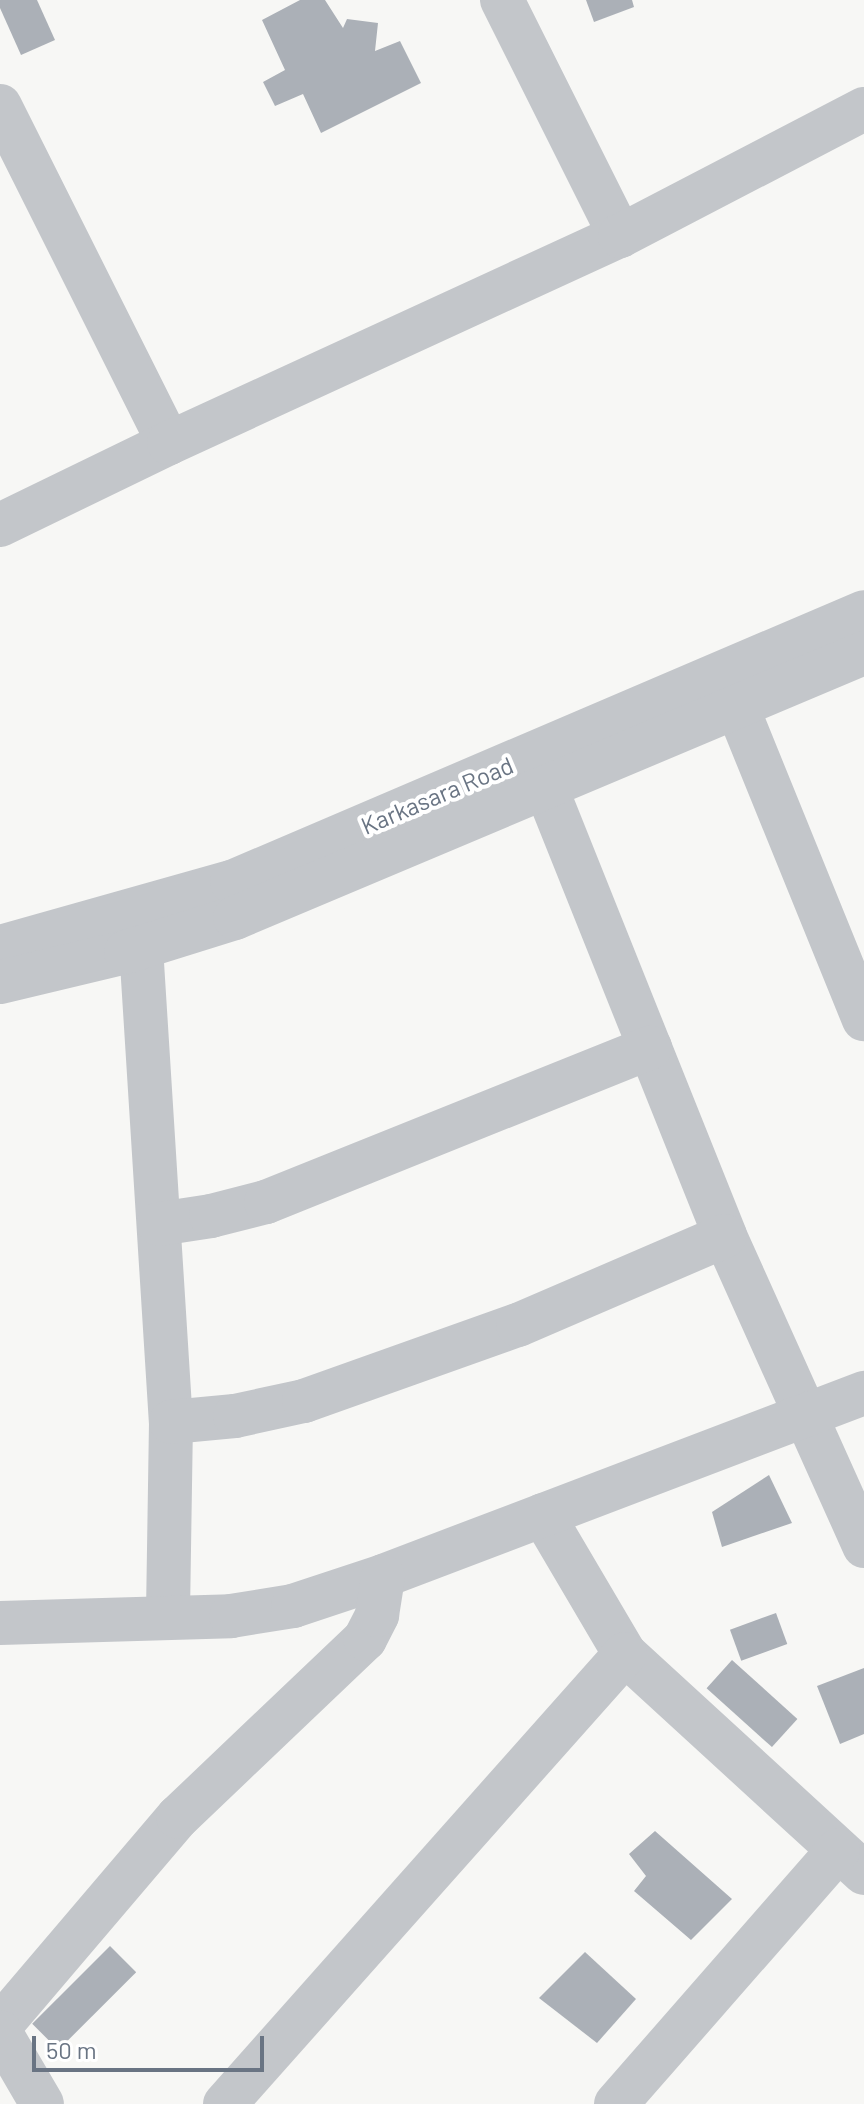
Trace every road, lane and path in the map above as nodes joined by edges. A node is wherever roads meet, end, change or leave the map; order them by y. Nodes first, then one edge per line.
1 (502, 0) edge
2 (0, 106) edge
3 (864, 109) edge
4 (620, 236) junction
5 (169, 443) junction
6 (0, 525) edge
7 (864, 612) edge
8 (864, 653) edge
9 (737, 707) junction
10 (546, 788) junction
11 (0, 947) edge
12 (141, 947) junction
13 (0, 982) edge
14 (864, 1019) edge
15 (650, 1048) junction
16 (159, 1224) junction
17 (725, 1236) junction
18 (864, 1393) edge
19 (808, 1417) junction
20 (171, 1422) junction
21 (543, 1515) junction
22 (864, 1546) edge
23 (383, 1576) junction
24 (168, 1616) junction
25 (0, 1623) edge
26 (625, 1654) junction
27 (851, 1861) edge
28 (0, 2029) edge
29 (42, 2104) edge
30 (225, 2104) edge
31 (616, 2104) edge

1 - 4 street
2 - 5 street
3 - 4 street
4 - 5 street
5 - 6 street
7 - 11 street, Karkasara Road
8 - 9 street, Karkasara Road
9 - 10 street, Karkasara Road
9 - 14 street
10 - 12 street, Karkasara Road
10 - 15 street
12 - 13 street, Karkasara Road
12 - 16 street
15 - 16 street
15 - 17 street
16 - 20 street
17 - 19 street
17 - 20 street
18 - 19 street
19 - 21 street
19 - 22 street
20 - 24 street
21 - 23 street
21 - 26 street
23 - 24 street
23 - 28 street
24 - 25 street
26 - 27 street
26 - 30 street
27 - 31 street
28 - 29 street

